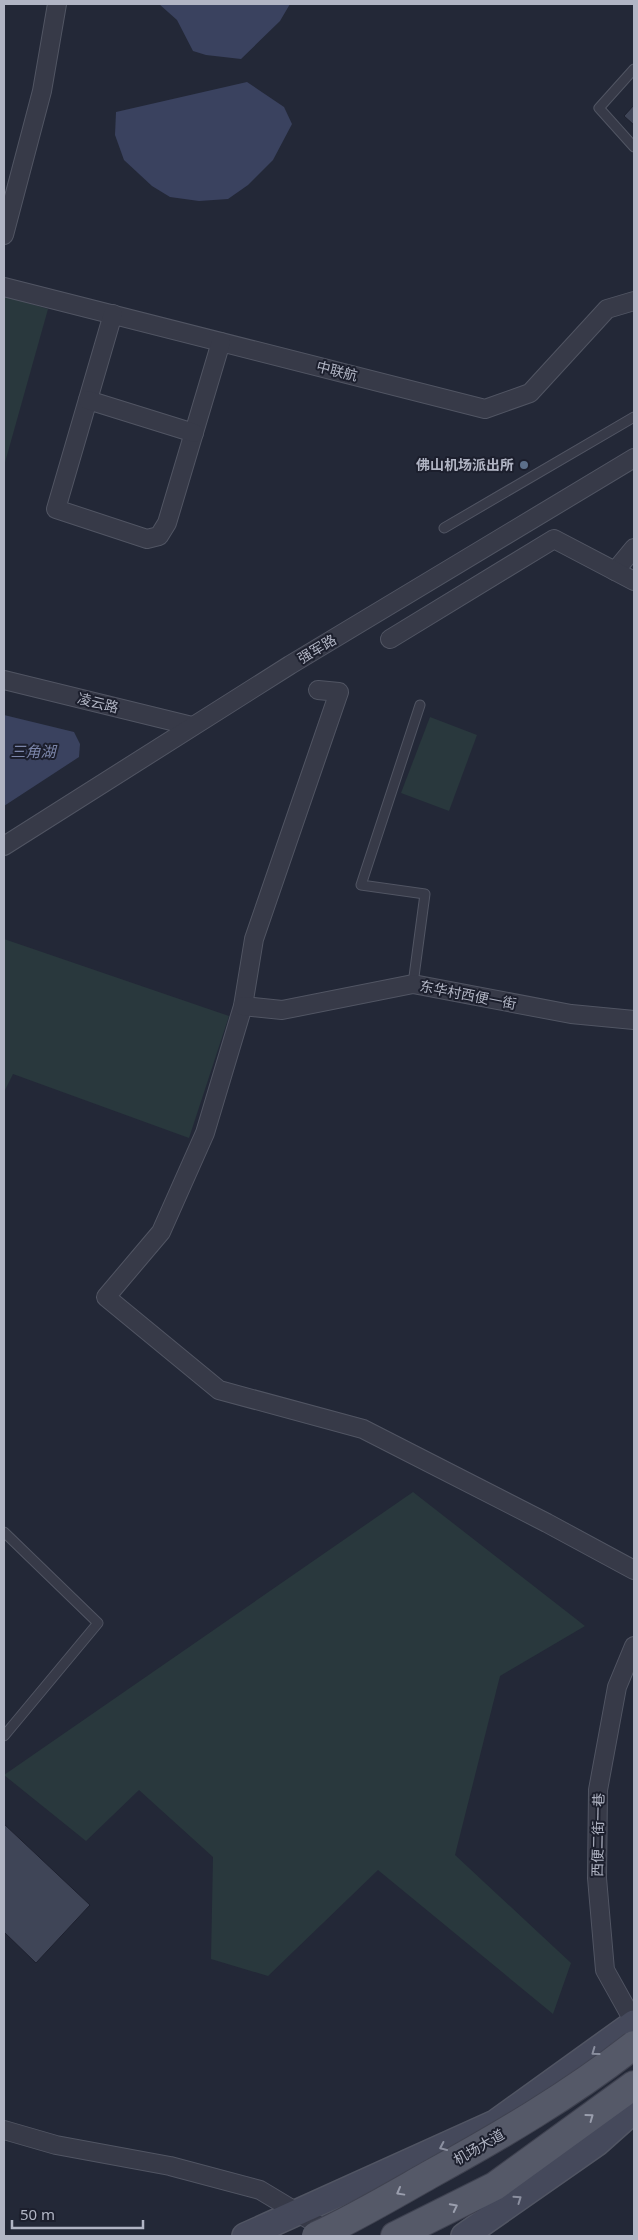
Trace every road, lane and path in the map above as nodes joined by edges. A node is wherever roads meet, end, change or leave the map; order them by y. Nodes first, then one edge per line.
1 (57, 4) edge
2 (634, 69) edge
3 (634, 147) edge
4 (4, 235) edge
5 (4, 286) edge
6 (634, 301) edge
7 (113, 314) junction
8 (221, 342) junction
9 (88, 400) junction
10 (634, 417) edge
11 (194, 433) junction
12 (634, 458) edge
13 (444, 528) dead end
14 (634, 548) edge
15 (615, 570) junction
16 (634, 581) edge
17 (390, 639) dead end
18 (4, 680) edge
19 (318, 690) dead end
20 (420, 705) dead end
21 (192, 726) junction
22 (4, 846) edge
23 (413, 984) junction
24 (243, 1006) junction
25 (634, 1020) edge
26 (4, 1532) edge
27 (634, 1570) edge
28 (634, 1646) edge
29 (4, 1736) edge
30 (634, 2023) edge
31 (634, 2045) edge
32 (634, 2085) edge
33 (634, 2110) edge
34 (4, 2130) edge
35 (301, 2213) junction
36 (245, 2236) edge
37 (316, 2236) edge
38 (338, 2236) edge
39 (395, 2236) edge
40 (464, 2236) edge

1 - 4 street
2 - 3 lane
5 - 7 street, 中联航
6 - 8 street, 中联航
7 - 8 street, 中联航
7 - 9 street
8 - 11 street
9 - 11 street
9 - 11 street
10 - 13 lane
12 - 21 street, 强军路
14 - 15 street
15 - 16 street
15 - 17 street
18 - 21 street, 凌云路
19 - 24 street
20 - 23 lane
21 - 22 street, 强军路
23 - 24 street, 东华村西便一街
23 - 25 street, 东华村西便一街
24 - 27 street
26 - 29 lane
28 - 30 street, 西便二街一巷
30 -> 35 street
31 -> 37 main road, 机场大道, bridge
39 -> 32 main road
40 -> 33 street
34 - 35 street
35 - 36 street
35 - 38 street

